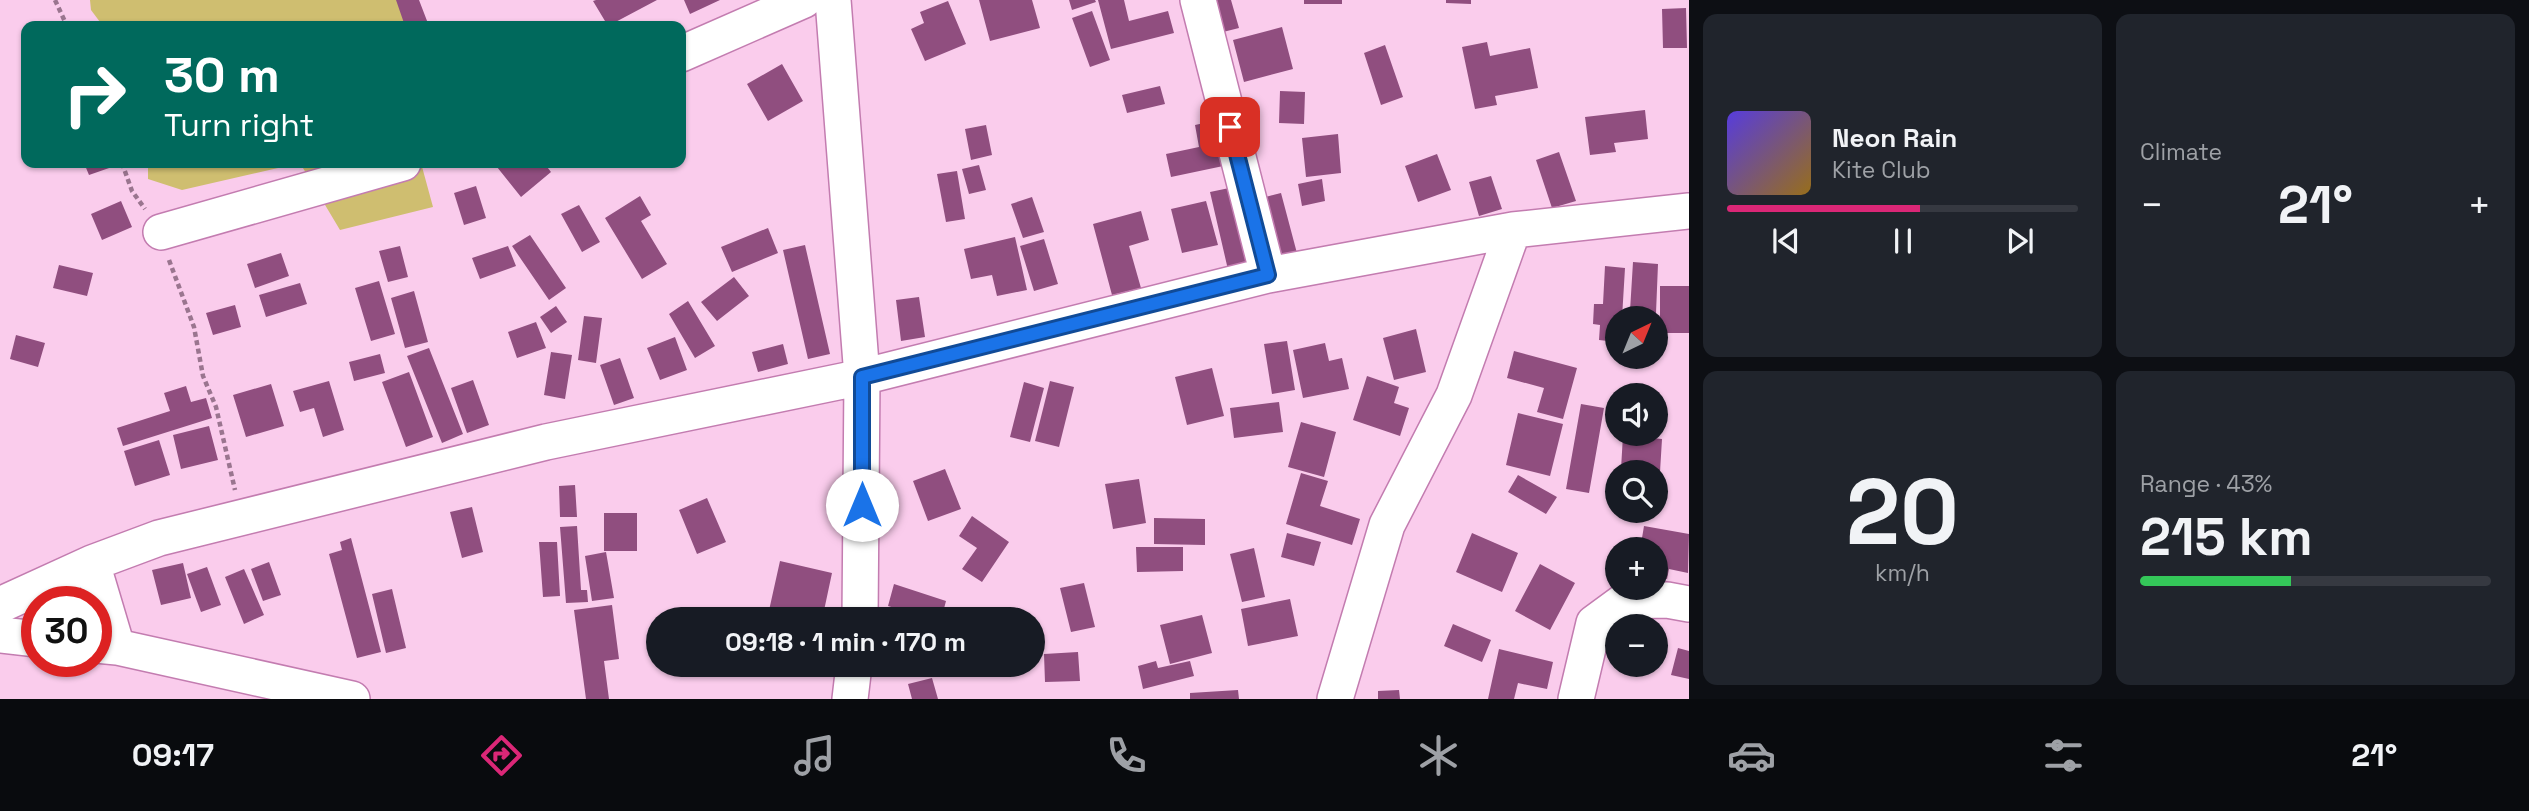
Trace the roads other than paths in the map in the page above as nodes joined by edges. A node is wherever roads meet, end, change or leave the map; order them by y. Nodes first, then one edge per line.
1 (804, 0) edge
2 (833, 0) edge
3 (1198, 0) edge
4 (686, 52) edge
5 (385, 168) edge
6 (1689, 211) edge
7 (1513, 230) junction
8 (161, 232) road end
9 (1268, 275) junction
10 (862, 377) junction
11 (92, 563) junction
12 (96, 586) edge
13 (1689, 604) edge
14 (0, 605) edge
15 (860, 607) edge
16 (0, 635) edge
17 (21, 637) edge
18 (112, 647) edge
19 (853, 677) edge
20 (352, 699) edge
21 (850, 699) edge
22 (1335, 699) edge
23 (1576, 699) edge

1 - 4 street
2 - 10 street
3 - 9 street
5 - 8 street
6 - 7 street
7 - 9 street
7 - 22 street
9 - 10 street
10 - 11 street
10 - 15 street
11 - 12 street
11 - 14 street
13 - 23 street
16 - 17 street
18 - 20 street
19 - 21 street

